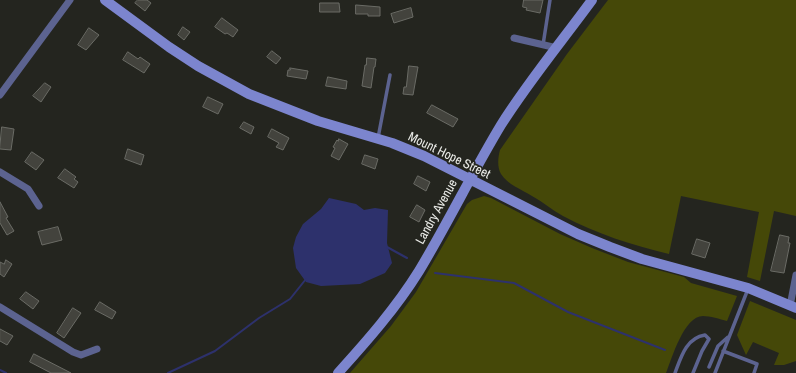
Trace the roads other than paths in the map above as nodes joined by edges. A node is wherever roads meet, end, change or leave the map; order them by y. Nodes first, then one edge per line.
1 (70, 0) edge
2 (105, 0) edge
3 (550, 0) edge
4 (592, 0) edge
5 (514, 38) dead end
6 (543, 45) junction
7 (557, 48) junction
8 (390, 75) dead end
9 (0, 95) edge
10 (377, 139) junction
11 (0, 172) edge
12 (470, 180) junction
13 (39, 206) dead end
14 (796, 276) edge
15 (748, 288) junction
16 (0, 307) edge
17 (793, 307) edge
18 (729, 336) junction
19 (97, 349) dead end
20 (723, 352) junction
21 (709, 367) dead end
22 (338, 373) edge
23 (675, 373) edge
24 (693, 373) edge
25 (715, 373) edge
26 (754, 373) edge

1 - 9 street
2 - 10 street, Mount Hope Street
3 - 6 lane
4 - 7 street, Landry Avenue
5 - 6 street
6 - 7 street
7 - 12 street, Landry Avenue
8 - 10 lane
10 - 12 street, Mount Hope Street
11 - 13 street
12 - 15 street, Mount Hope Street
12 - 22 street, Landry Avenue
14 - 17 street
15 - 17 street, Mount Hope Street
15 - 18 lane
16 - 19 street
18 - 20 lane
18 - 21 lane
20 - 25 lane
20 - 26 lane
23 - 24 lane

